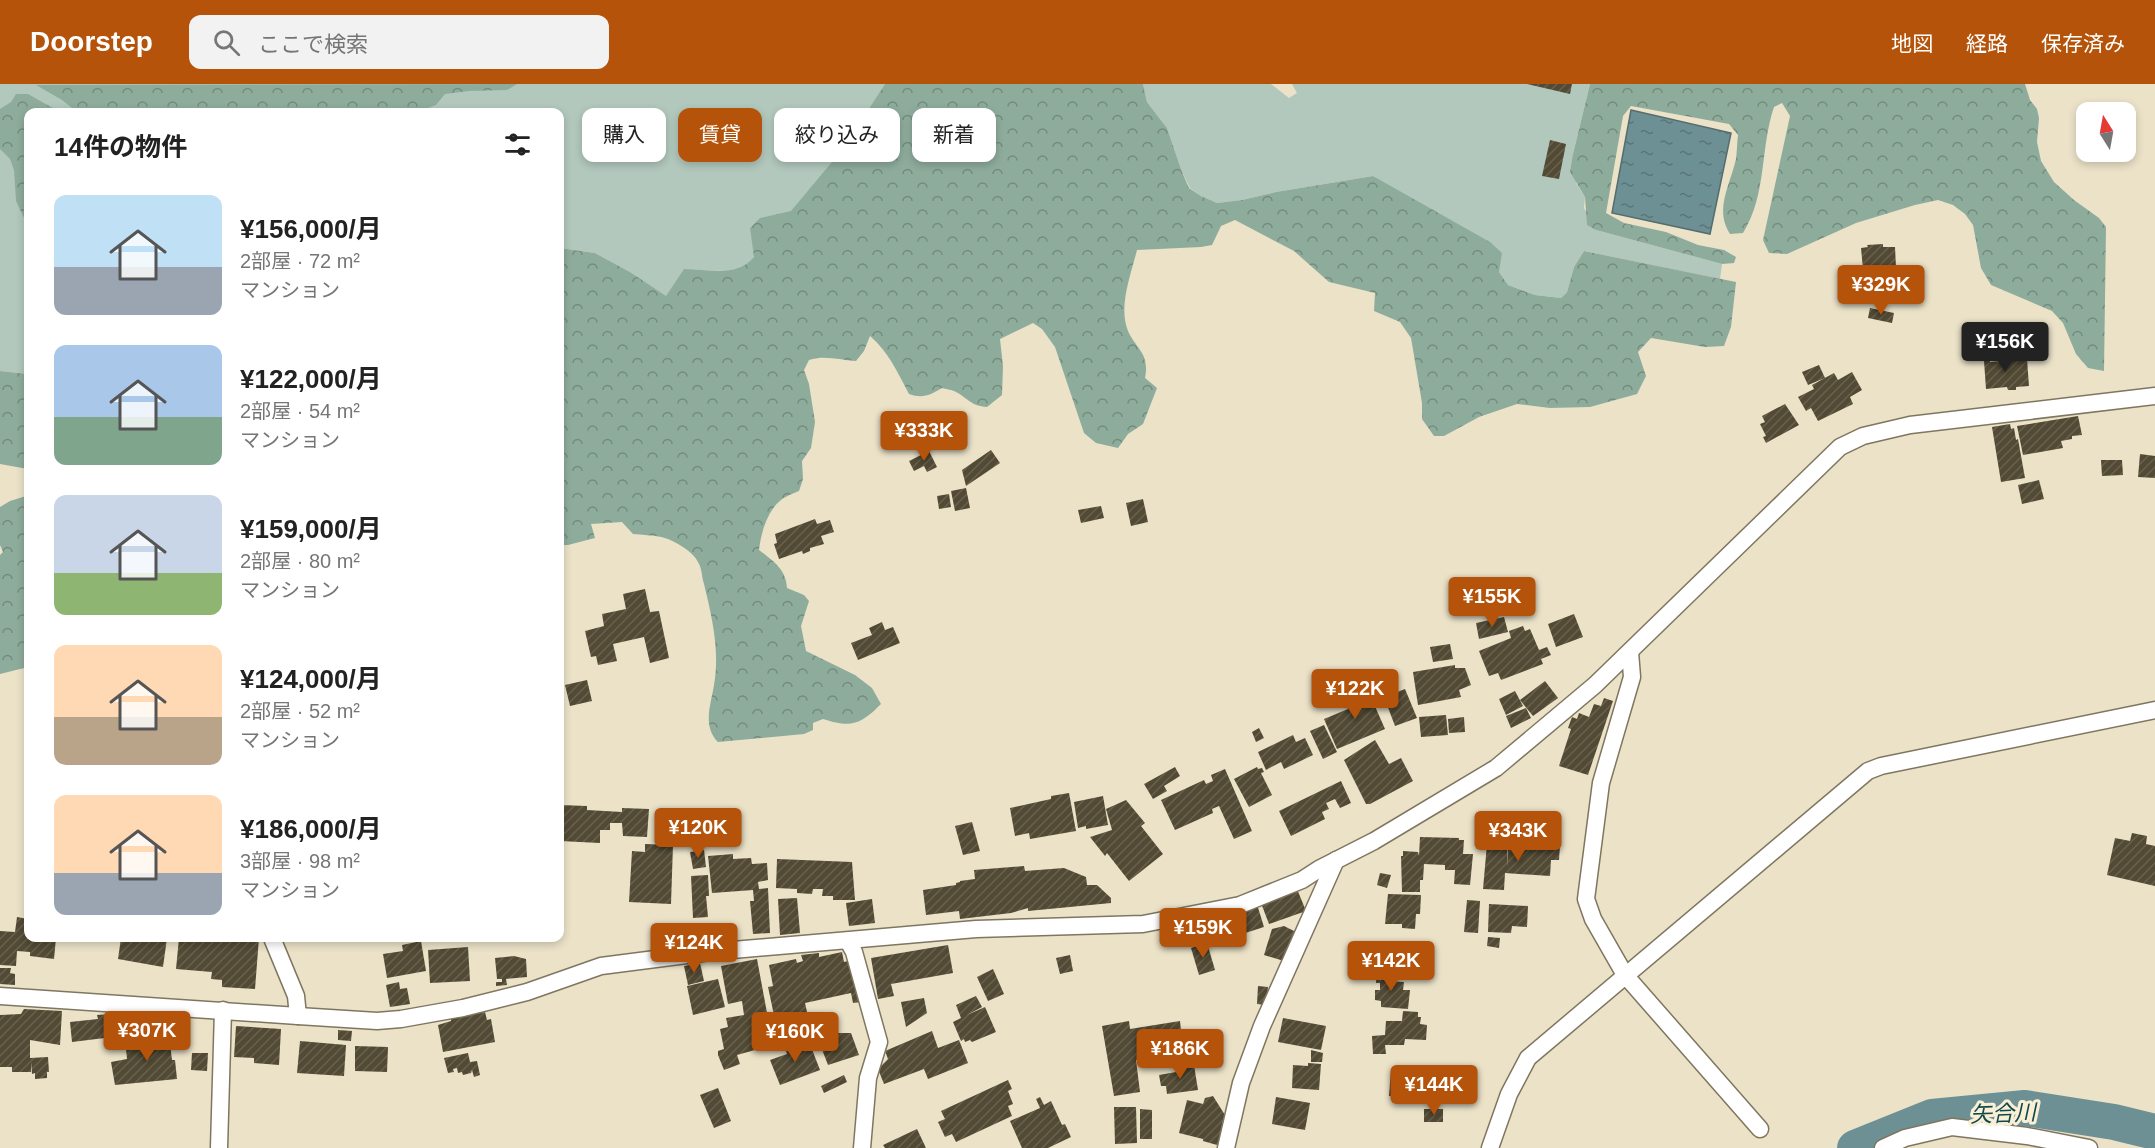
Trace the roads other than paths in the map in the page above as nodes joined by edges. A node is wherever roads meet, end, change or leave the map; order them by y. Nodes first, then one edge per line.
1 (2155, 396) edge
2 (1630, 652) junction
3 (2155, 710) edge
4 (1335, 860) junction
5 (848, 941) junction
6 (274, 942) edge
7 (1625, 975) junction
8 (0, 996) edge
9 (223, 1010) junction
10 (298, 1016) junction
11 (1760, 1129) dead end
12 (219, 1148) edge
13 (862, 1148) edge
14 (1226, 1148) edge
15 (1490, 1148) edge
16 (1883, 1148) edge
17 (2089, 1148) edge

1 - 2 street
2 - 4 street
2 - 7 street
3 - 7 street
4 - 5 street
4 - 14 street
5 - 10 street
5 - 13 street
6 - 10 street
7 - 11 street
7 - 15 street
8 - 9 street
9 - 10 street
9 - 12 street
16 - 17 street

